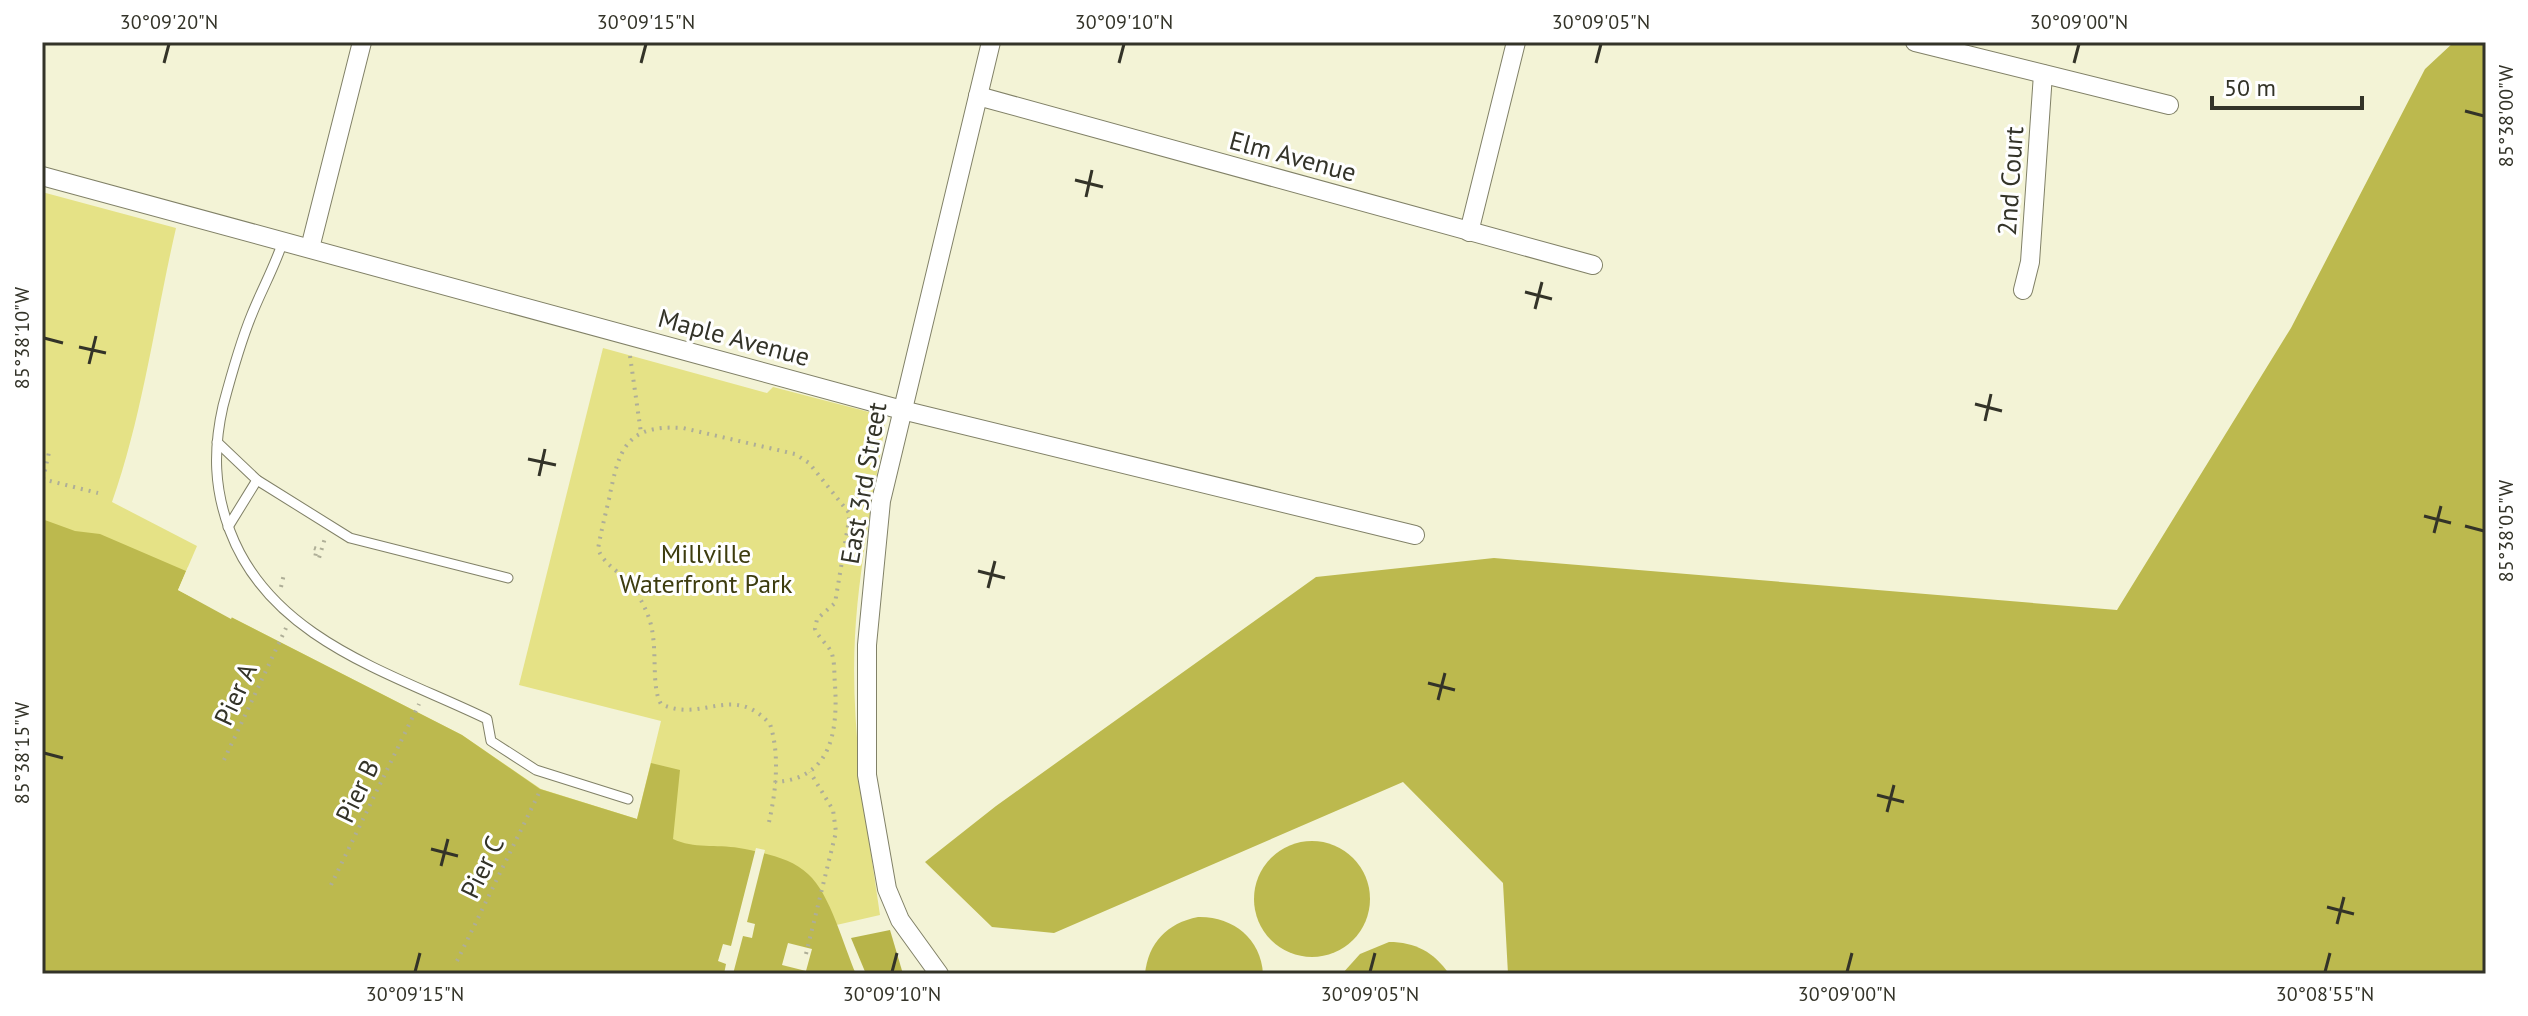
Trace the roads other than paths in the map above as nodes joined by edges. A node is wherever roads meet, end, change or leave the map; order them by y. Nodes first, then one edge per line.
1 (362, 42) edge
2 (991, 42) edge
3 (1516, 42) edge
4 (1927, 44) edge
5 (2043, 74) junction
6 (978, 96) junction
7 (2169, 105) dead end
8 (42, 176) edge
9 (1469, 232) junction
10 (283, 241) junction
11 (310, 248) junction
12 (1593, 265) dead end
13 (2023, 290) dead end
14 (902, 410) junction
15 (217, 442) junction
16 (257, 480) junction
17 (228, 527) junction
18 (1415, 535) dead end
19 (508, 578) dead end
20 (628, 799) dead end
21 (939, 974) edge

1 - 11 street
2 - 6 street, East 3rd Street
3 - 9 street
4 - 5 street
5 - 7 street
5 - 13 street, 2nd Court
6 - 9 street, Elm Avenue
6 - 14 street, East 3rd Street
8 - 10 street, Maple Avenue
9 - 12 street, Elm Avenue
10 - 11 street, Maple Avenue
10 - 15 lane
11 - 14 street, Maple Avenue
14 - 18 street, Maple Avenue
14 - 21 street, East 3rd Street
15 - 16 lane
15 - 17 lane
16 - 17 lane
16 - 19 lane
17 - 20 lane

